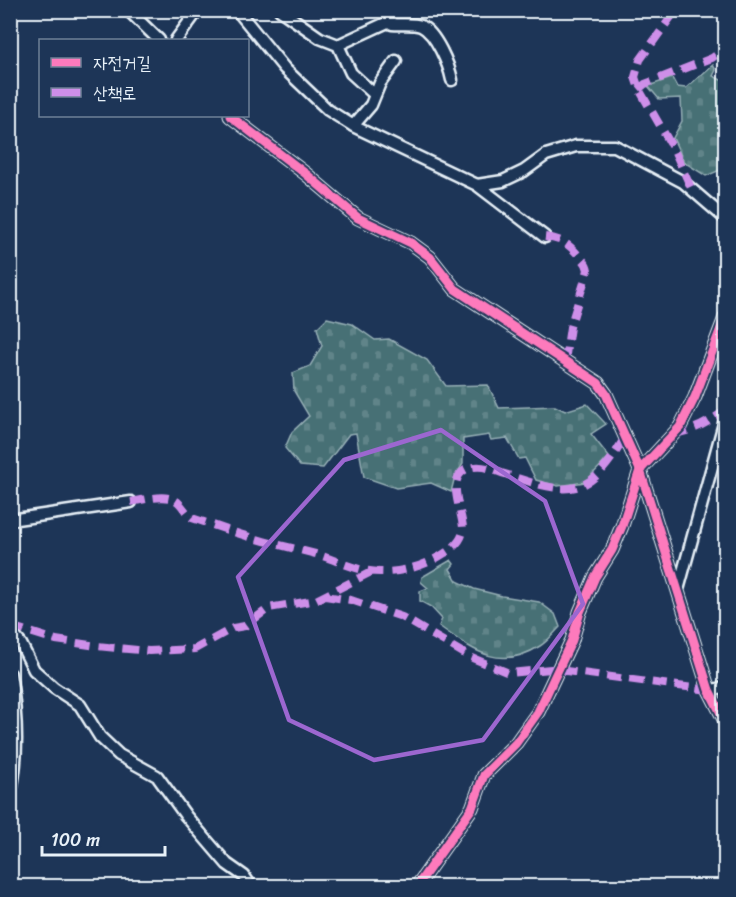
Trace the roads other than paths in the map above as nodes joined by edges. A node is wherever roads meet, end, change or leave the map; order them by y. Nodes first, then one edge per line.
1 (128, 10) edge
2 (198, 10) edge
3 (237, 10) edge
4 (280, 10) edge
5 (388, 16) edge
6 (158, 39) edge
7 (177, 39) edge
8 (338, 45) junction
9 (396, 61) dead end
10 (452, 80) dead end
11 (374, 94) junction
12 (231, 117) edge
13 (353, 126) junction
14 (477, 185) junction
15 (726, 219) edge
16 (545, 237) dead end
17 (726, 315) edge
18 (726, 416) edge
19 (640, 470) junction
20 (131, 502) dead end
21 (10, 520) edge
22 (678, 590) junction
23 (10, 631) edge
24 (10, 674) edge
25 (726, 688) edge
26 (709, 690) junction
27 (726, 723) edge
28 (10, 796) edge
29 (251, 886) edge
30 (417, 886) edge

1 - 6 street
2 - 7 street
3 - 13 street
4 - 8 street
5 - 8 street
5 - 10 street
8 - 11 street
9 - 11 street
11 - 13 street
12 - 19 street
13 - 14 street
14 - 15 street
14 - 16 street
17 - 19 street
18 - 22 street
19 - 22 street
19 - 30 street
20 - 21 street
22 - 26 street
23 - 29 street
24 - 28 street
25 - 26 street
26 - 27 street

